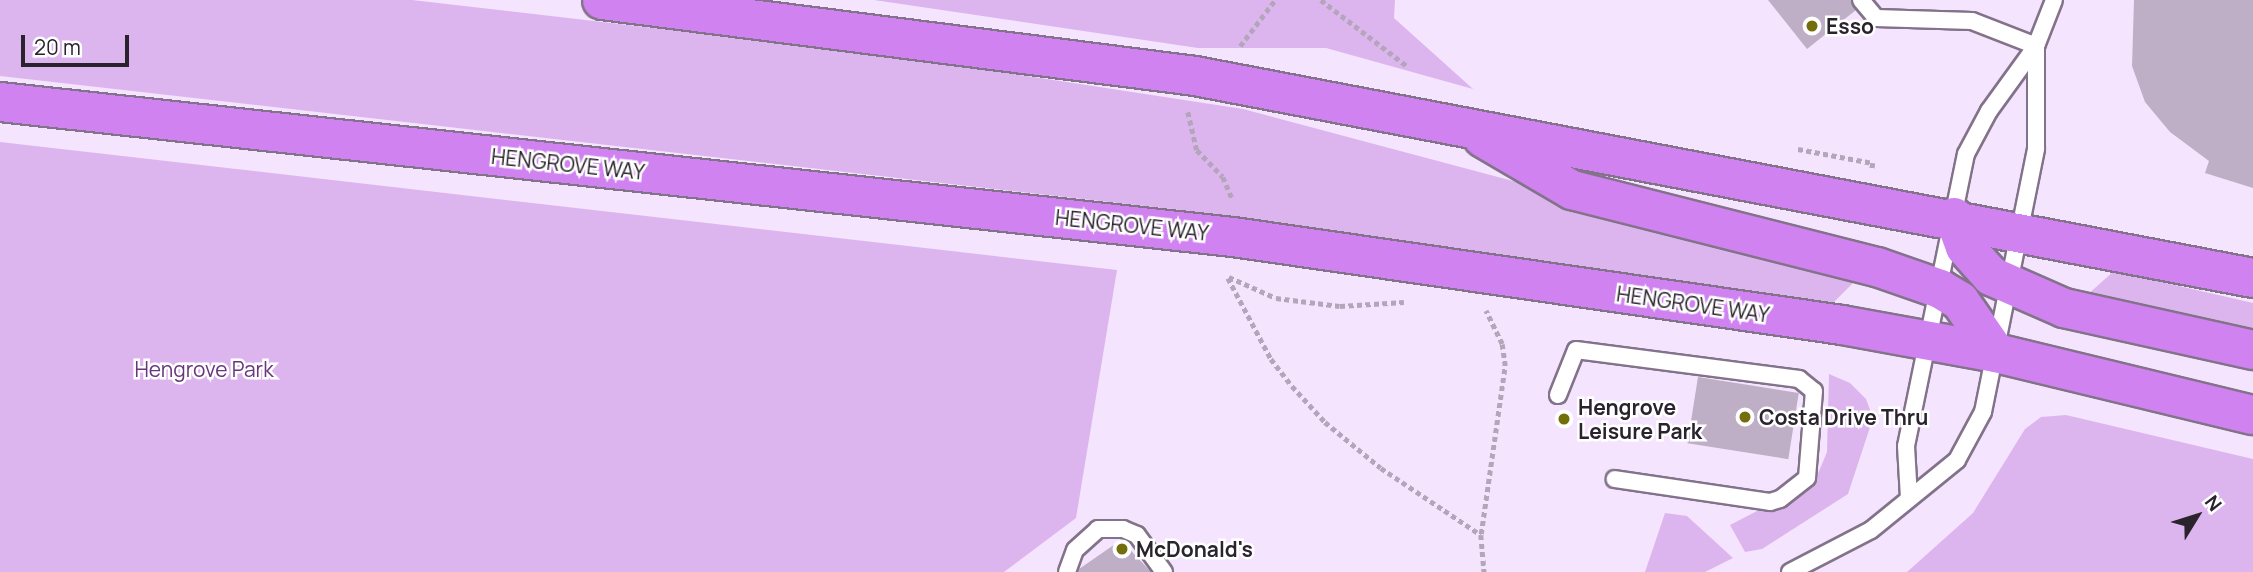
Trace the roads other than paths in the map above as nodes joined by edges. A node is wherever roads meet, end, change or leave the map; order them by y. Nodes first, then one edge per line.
1 (602, 0) edge
2 (1861, 0) edge
3 (2054, 0) edge
4 (2036, 46) junction
5 (0, 102) edge
6 (1457, 123) junction
7 (1954, 217) junction
8 (2022, 231) junction
9 (2253, 278) edge
10 (2011, 285) junction
11 (1940, 289) junction
12 (1929, 341) junction
13 (2253, 350) edge
14 (1996, 353) junction
15 (1558, 395) dead end
16 (2253, 415) edge
17 (1615, 479) dead end
18 (1909, 498) junction
19 (1810, 568) edge
20 (1067, 572) edge
21 (1164, 572) edge
22 (1790, 572) edge

1 - 6 highway
2 - 4 lane
3 - 4 lane
4 - 7 lane
4 - 8 lane
5 - 12 highway, HENGROVE WAY
6 - 7 highway
6 - 11 highway
7 - 8 highway
7 - 10 highway
7 - 11 lane
8 - 9 highway
8 - 10 lane
10 - 13 highway
10 - 14 lane
11 - 12 lane
11 - 14 highway
12 - 14 highway, HENGROVE WAY
12 - 18 lane
14 - 16 highway, HENGROVE WAY
14 - 18 lane
15 - 17 lane
18 - 19 lane
19 - 22 lane
20 - 21 lane

